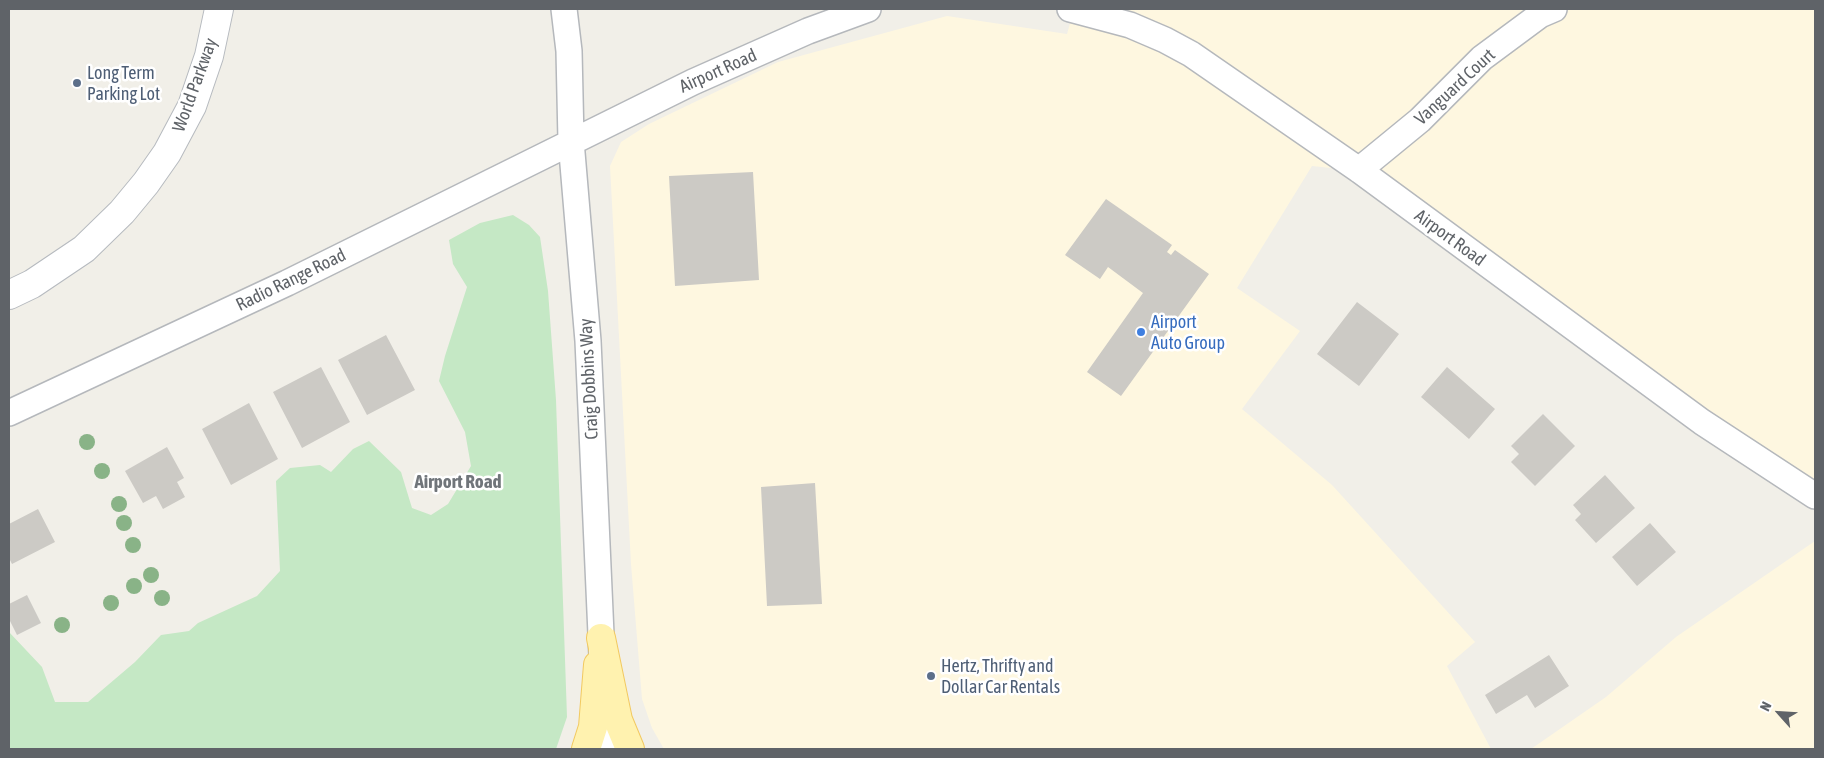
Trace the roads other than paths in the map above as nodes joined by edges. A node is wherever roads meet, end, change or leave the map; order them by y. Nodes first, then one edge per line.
1 (219, 9) edge
2 (564, 9) edge
3 (868, 9) edge
4 (1070, 9) edge
5 (1554, 9) edge
6 (571, 141) junction
7 (1359, 170) junction
8 (9, 295) edge
9 (9, 413) edge
10 (1815, 496) edge
11 (601, 638) junction
12 (586, 749) edge
13 (607, 749) edge
14 (630, 749) edge

1 - 8 street, World Parkway
2 - 6 street, Craig Dobbins Way
3 - 6 street, Airport Road
4 - 7 street, Airport Road
5 - 7 street, Vanguard Court
6 - 9 street, Radio Range Road
6 - 11 street, Craig Dobbins Way
7 - 10 street, Airport Road
11 - 12 main road
11 - 13 street, Craig Dobbins Way
11 - 14 main road

